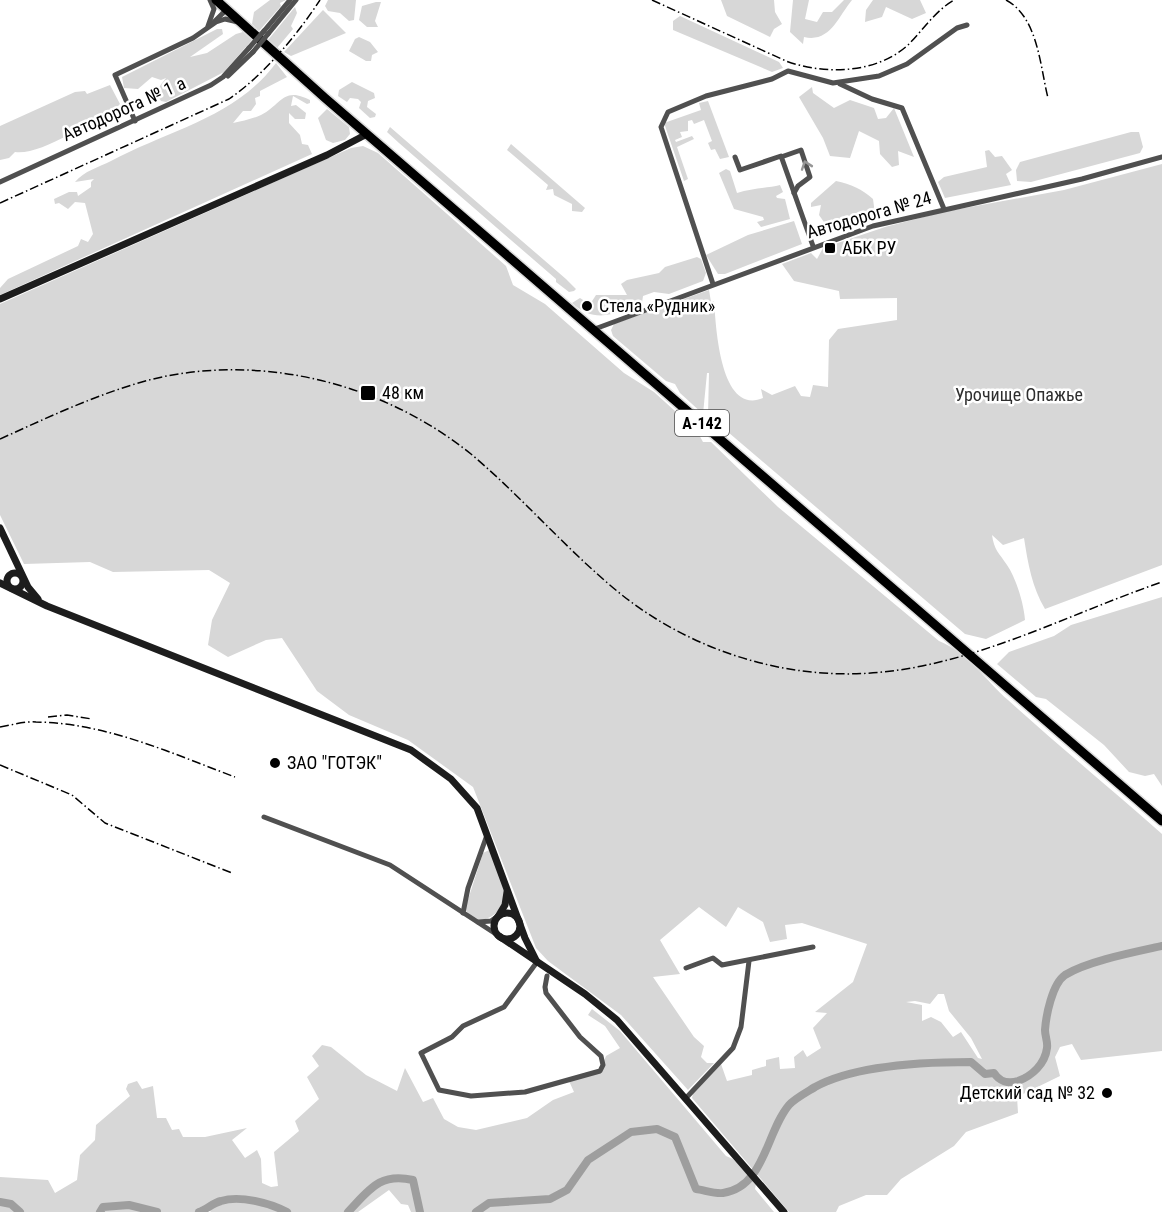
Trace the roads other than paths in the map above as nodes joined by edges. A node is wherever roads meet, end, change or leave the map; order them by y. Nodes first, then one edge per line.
1 (210, 0) edge
2 (216, 0) edge
3 (290, 0) edge
4 (296, 0) edge
5 (226, 9) junction
6 (243, 25) junction
7 (967, 25) dead end
8 (206, 30) junction
9 (266, 33) junction
10 (840, 84) junction
11 (135, 121) junction
12 (367, 134) junction
13 (1162, 156) edge
14 (735, 157) dead end
15 (781, 157) junction
16 (0, 182) edge
17 (794, 193) junction
18 (944, 209) junction
19 (813, 246) junction
20 (713, 284) junction
21 (0, 299) edge
22 (592, 330) junction
23 (0, 528) edge
24 (9, 548) junction
25 (9, 575) junction
26 (23, 578) junction
27 (0, 581) edge
28 (11, 589) junction
29 (47, 606) junction
30 (264, 817) dead end
31 (1162, 820) edge
32 (487, 835) junction
33 (506, 883) junction
34 (463, 913) junction
35 (498, 916) junction
36 (476, 922) junction
37 (519, 922) junction
38 (499, 936) junction
39 (813, 947) dead end
40 (749, 961) junction
41 (537, 962) junction
42 (686, 968) dead end
43 (547, 976) dead end
44 (686, 1098) junction
45 (784, 1212) edge

1 - 8 street
2 - 5 highway, А-142
3 - 9 street
4 - 9 street
5 - 6 highway, А-142
5 - 8 street
6 - 8 street
6 - 12 highway, А-142
7 - 10 street
8 - 11 street
9 - 11 street, Автодорога № 1 а, bridge
10 - 18 street
10 - 20 street
11 - 16 street, Автодорога № 1 а
12 - 21 street
12 - 22 highway, А-142
13 - 18 street, Автодорога № 24
14 - 15 street
15 - 17 street
17 -> 15 street
17 - 19 street
18 - 19 street, Автодорога № 24
19 - 20 street, Автодорога № 24
20 - 22 street, Автодорога № 24
22 - 31 highway, А-142
23 - 24 street
24 - 25 street
24 - 26 street
25 - 26 street
25 - 27 street
25 - 28 street
26 - 28 street
26 - 29 street
27 - 28 street
28 - 29 street
29 - 32 street
30 - 34 street
32 - 33 street
32 - 34 street
33 - 35 street
33 - 37 street
34 - 36 street
35 - 36 street
35 - 37 street
35 - 38 street
36 - 38 street
37 - 38 street
37 - 41 street
38 - 41 street
39 - 40 street
40 - 42 street
40 - 44 street
41 - 43 street
41 - 44 street
44 - 45 street

